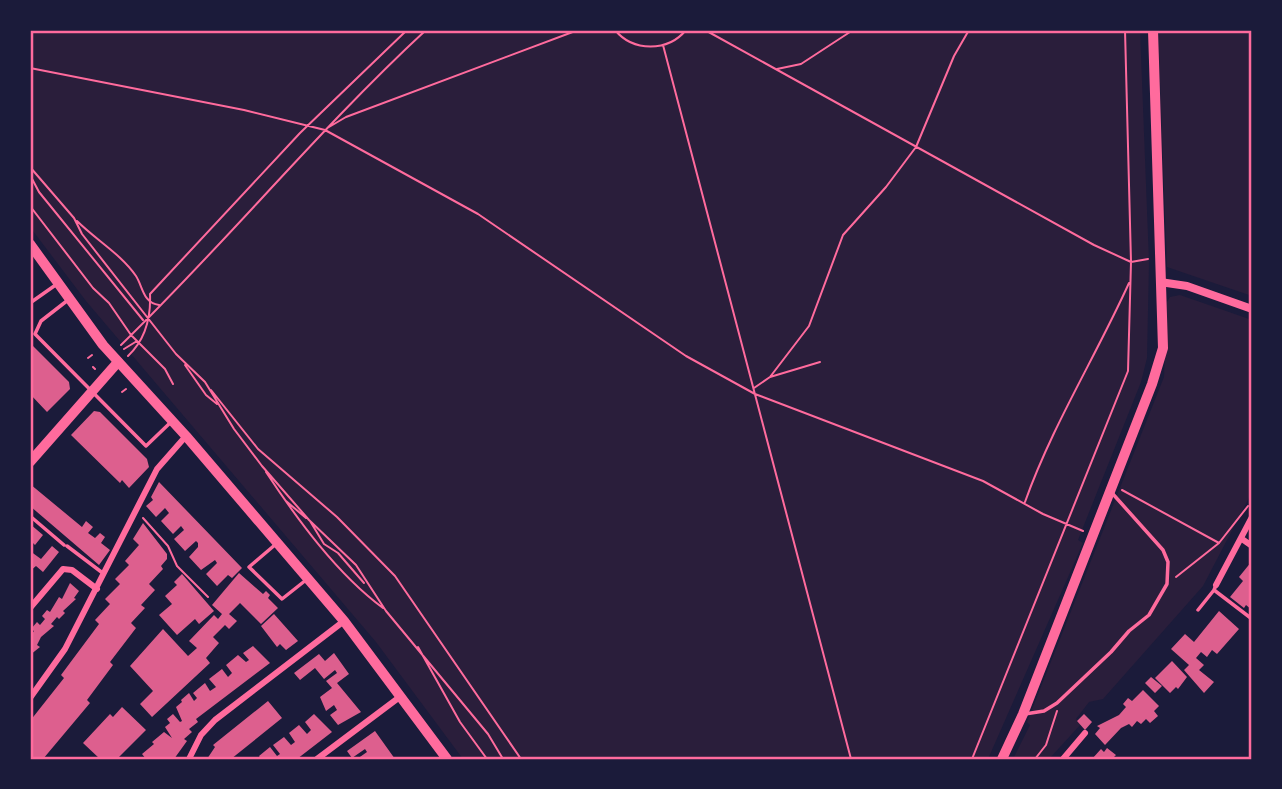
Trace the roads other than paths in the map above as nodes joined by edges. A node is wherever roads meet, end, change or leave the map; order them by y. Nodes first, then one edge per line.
1 (1153, 30) edge
2 (30, 244) edge
3 (1160, 282) junction
4 (58, 283) junction
5 (70, 299) junction
6 (30, 303) edge
7 (1252, 309) edge
8 (118, 362) junction
9 (91, 391) junction
10 (172, 421) junction
11 (186, 436) junction
12 (30, 462) edge
13 (1110, 491) junction
14 (30, 516) edge
15 (1252, 517) edge
16 (1242, 539) junction
17 (276, 543) junction
18 (1252, 546) edge
19 (104, 574) junction
20 (308, 579) junction
21 (1215, 587) junction
22 (97, 589) junction
23 (30, 607) edge
24 (1198, 610) dead end
25 (1252, 618) edge
26 (344, 621) junction
27 (401, 696) junction
28 (30, 698) edge
29 (1023, 714) junction
30 (1085, 733) dead end
31 (189, 759) edge
32 (317, 759) edge
33 (447, 759) edge
34 (1002, 759) edge
35 (1063, 759) edge

1 - 3 highway
2 - 4 highway
3 - 7 street
3 - 13 highway
4 - 5 highway
4 - 6 lane
5 - 8 highway
5 - 9 lane
8 - 9 main road
8 - 10 highway
9 - 10 lane
9 - 12 main road
10 - 11 highway
11 - 17 highway
11 - 19 street
13 - 29 highway
13 - 29 lane
14 - 19 lane
15 - 16 street
16 - 18 street
16 - 21 street
17 - 20 highway
17 - 20 lane
19 - 22 street
20 - 26 highway
21 - 24 lane
21 - 25 lane
22 - 23 street
22 - 28 street
26 - 27 highway
26 - 31 street
27 - 32 street
27 - 33 highway
29 - 34 highway
30 - 35 street

